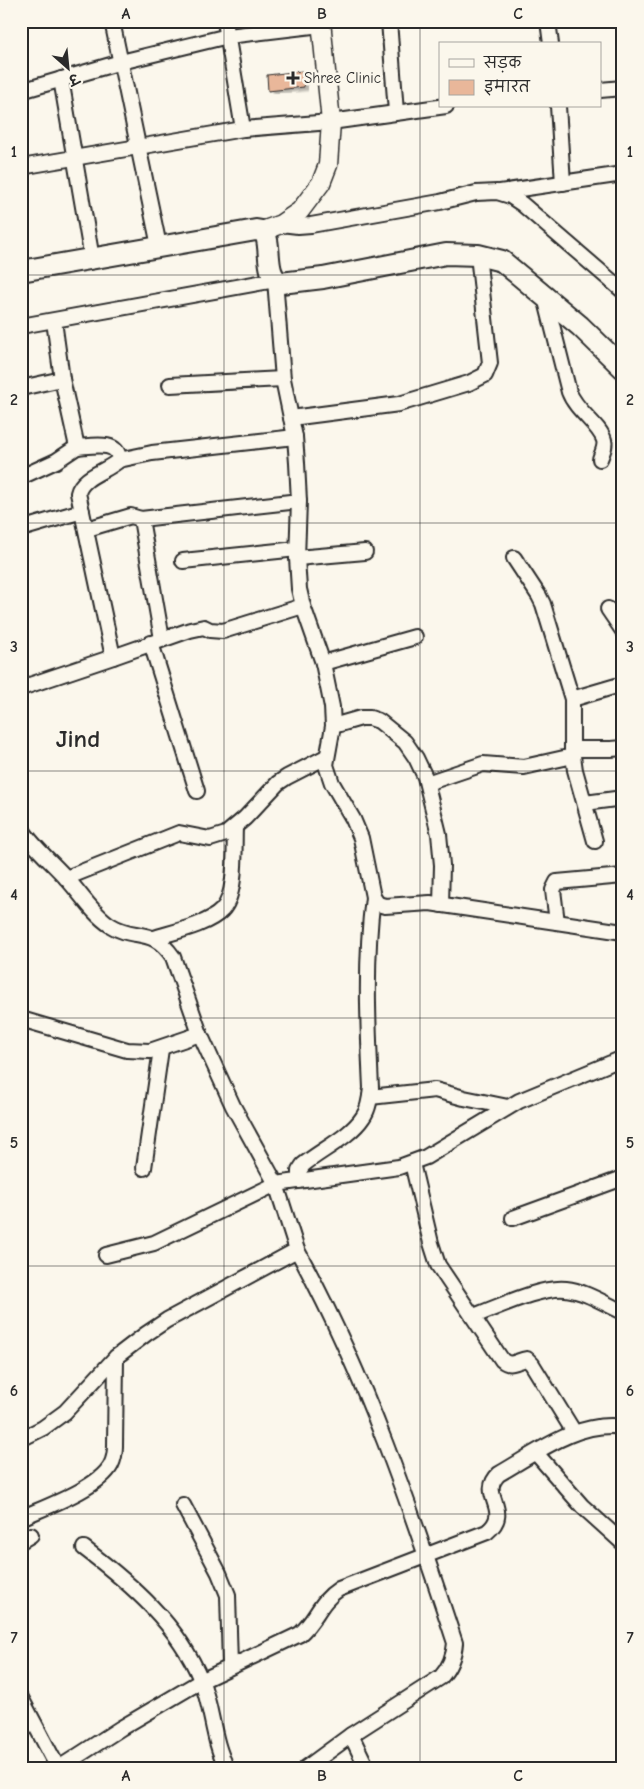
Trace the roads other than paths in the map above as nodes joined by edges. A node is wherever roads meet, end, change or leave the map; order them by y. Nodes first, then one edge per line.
1 (112, 21) edge
2 (225, 21) edge
3 (389, 21) edge
4 (548, 21) edge
5 (321, 23) edge
6 (228, 36) junction
7 (551, 42) edge
8 (121, 62) junction
9 (61, 79) junction
10 (623, 88) edge
11 (602, 90) edge
12 (21, 91) edge
13 (439, 107) edge
14 (558, 108) edge
15 (396, 112) junction
16 (331, 122) junction
17 (243, 129) junction
18 (139, 147) junction
19 (75, 158) junction
20 (21, 167) edge
21 (623, 174) edge
22 (563, 183) junction
23 (497, 192) junction
24 (281, 224) junction
25 (262, 231) junction
26 (160, 246) junction
27 (478, 255) junction
28 (92, 259) junction
29 (21, 270) edge
30 (275, 280) junction
31 (623, 291) edge
32 (545, 297) junction
33 (54, 321) junction
34 (21, 326) edge
35 (623, 368) edge
36 (62, 379) junction
37 (283, 379) junction
38 (170, 385) dead end
39 (21, 388) edge
40 (291, 418) junction
41 (295, 437) junction
42 (77, 447) junction
43 (600, 459) dead end
44 (119, 460) junction
45 (21, 476) edge
46 (299, 501) junction
47 (82, 511) junction
48 (141, 519) junction
49 (21, 529) edge
50 (87, 529) junction
51 (365, 552) dead end
52 (297, 553) junction
53 (514, 558) dead end
54 (183, 561) dead end
55 (303, 606) junction
56 (608, 609) dead end
57 (623, 631) edge
58 (415, 637) dead end
59 (156, 641) junction
60 (113, 658) junction
61 (324, 662) junction
62 (623, 684) edge
63 (21, 688) edge
64 (572, 699) junction
65 (332, 726) junction
66 (623, 748) edge
67 (573, 752) junction
68 (326, 757) junction
69 (427, 783) junction
70 (196, 791) dead end
71 (623, 798) edge
72 (585, 803) junction
73 (21, 828) edge
74 (235, 828) junction
75 (595, 841) dead end
76 (623, 876) edge
77 (66, 878) junction
78 (373, 898) junction
79 (441, 905) junction
80 (557, 922) junction
81 (623, 932) edge
82 (154, 938) junction
83 (21, 1019) edge
84 (200, 1034) junction
85 (160, 1048) junction
86 (623, 1058) edge
87 (370, 1097) junction
88 (508, 1107) junction
89 (412, 1163) junction
90 (144, 1168) dead end
91 (623, 1178) edge
92 (299, 1181) junction
93 (276, 1184) junction
94 (513, 1218) dead end
95 (297, 1250) junction
96 (106, 1255) dead end
97 (623, 1312) edge
98 (474, 1316) junction
99 (116, 1357) junction
100 (623, 1427) edge
101 (574, 1432) junction
102 (21, 1439) edge
103 (536, 1453) junction
104 (183, 1505) dead end
105 (21, 1518) edge
106 (623, 1543) edge
107 (84, 1548) dead end
108 (426, 1556) junction
109 (230, 1666) junction
110 (202, 1680) junction
111 (21, 1698) edge
112 (351, 1735) junction
113 (59, 1768) edge
114 (227, 1768) edge
115 (306, 1768) edge
116 (367, 1768) edge

1 - 8 street
2 - 6 street
3 - 15 street
4 - 7 street
5 - 6 street
5 - 16 street
6 - 8 street
6 - 17 street
8 - 9 street
8 - 18 street
9 - 12 street
9 - 19 street
10 - 11 street
13 - 15 street
14 - 22 street
15 - 16 street
16 - 17 street
16 - 24 street
17 - 18 street
18 - 19 street
18 - 26 street
19 - 20 street
19 - 28 street
21 - 22 street
22 - 23 street
23 - 24 street
23 - 31 street
24 - 25 street
25 - 26 main road
25 - 30 main road
26 - 28 main road
27 - 30 main road
27 - 32 main road
27 - 40 street
28 - 29 main road
30 - 33 street
30 - 37 street
32 - 35 main road
32 - 43 street
33 - 34 street
33 - 36 street
36 - 39 street
36 - 42 street
37 - 38 street
37 - 40 street
40 - 41 street
41 - 44 street
41 - 46 street
42 - 44 street
42 - 45 street
44 - 47 street
46 - 48 street
46 - 52 street
47 - 49 street
47 - 50 street
48 - 50 street
48 - 59 street
50 - 60 street
51 - 52 street
52 - 54 street
52 - 55 street
53 - 64 street
55 - 59 street
55 - 61 street
56 - 57 street
58 - 61 street
59 - 60 street
59 - 70 street
60 - 63 street
61 - 65 street
62 - 64 street
64 - 67 street
65 - 68 street
65 - 69 street
66 - 67 street
67 - 69 street
67 - 72 street
68 - 74 street
68 - 78 street
69 - 79 street
71 - 72 street
72 - 75 street
73 - 77 street
74 - 77 street
74 - 82 street
76 - 80 street
77 - 82 street
78 - 79 street
78 - 87 street
79 - 80 street
80 - 81 street
82 - 84 street
83 - 85 street
84 - 85 street
84 - 93 street
85 - 90 street
86 - 88 street
87 - 88 street
87 - 92 street
88 - 89 street
89 - 92 street
89 - 98 street
91 - 94 street
92 - 93 street
93 - 95 street
93 - 96 street
95 - 99 street
95 - 108 street
97 - 98 street
98 - 101 street
99 - 102 street
99 - 105 street
100 - 101 street
101 - 103 street
103 - 106 street
103 - 108 street
104 - 109 street
107 - 110 street
108 - 109 street
108 - 112 street
109 - 110 street
110 - 113 street
110 - 114 street
111 - 113 street
112 - 115 street
112 - 116 street

